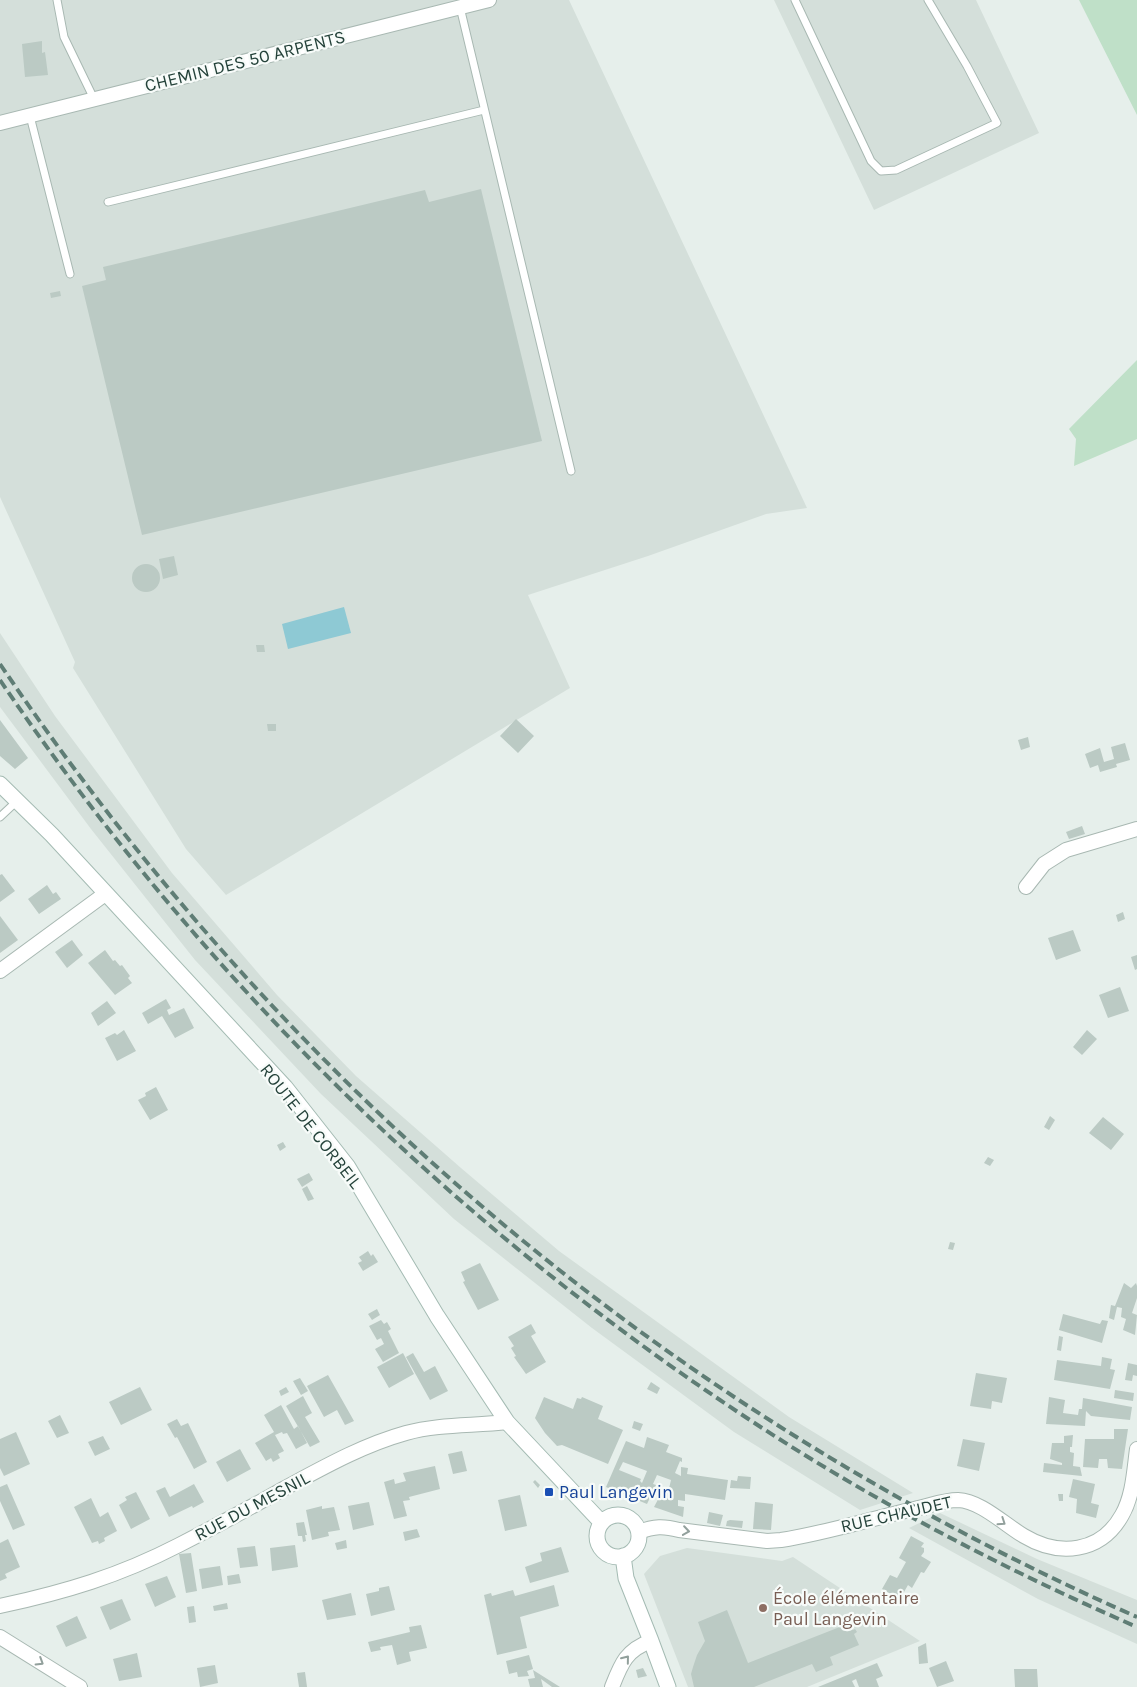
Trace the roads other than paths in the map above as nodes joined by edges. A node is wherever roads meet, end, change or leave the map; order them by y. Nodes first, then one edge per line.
1 (58, 0) edge
2 (489, 0) edge
3 (795, 0) edge
4 (928, 0) edge
5 (460, 7) junction
6 (94, 99) junction
7 (484, 110) junction
8 (30, 116) junction
9 (0, 123) edge
10 (108, 202) dead end
11 (70, 274) dead end
12 (571, 471) dead end
13 (0, 784) edge
14 (17, 801) junction
15 (0, 817) edge
16 (1137, 829) edge
17 (1026, 887) dead end
18 (105, 894) junction
19 (0, 971) edge
20 (507, 1422) junction
21 (1137, 1449) edge
22 (602, 1522) junction
23 (639, 1532) junction
24 (623, 1556) junction
25 (0, 1606) edge
26 (0, 1638) edge
27 (651, 1641) junction
28 (80, 1687) edge
29 (612, 1687) edge
30 (668, 1687) edge

1 - 6 lane
2 - 5 street, CHEMIN DES 50 ARPENTS
3 - 4 lane
5 - 6 street, CHEMIN DES 50 ARPENTS
5 - 7 lane
6 - 8 street, CHEMIN DES 50 ARPENTS
7 - 10 lane
7 - 12 lane
8 - 9 street, CHEMIN DES 50 ARPENTS
8 - 11 lane
13 - 14 main road, ROUTE DE CORBEIL
14 - 15 lane
14 - 18 main road, ROUTE DE CORBEIL
16 - 17 street
18 - 19 street
18 - 20 main road, ROUTE DE CORBEIL
20 - 22 main road, ROUTE DE CORBEIL
20 - 25 street, RUE DU MESNIL
23 -> 21 street, RUE CHAUDET
22 - 23 main road
22 - 24 main road
23 - 24 main road
24 - 27 main road
26 -> 28 street
29 -> 27 street
27 - 30 main road

